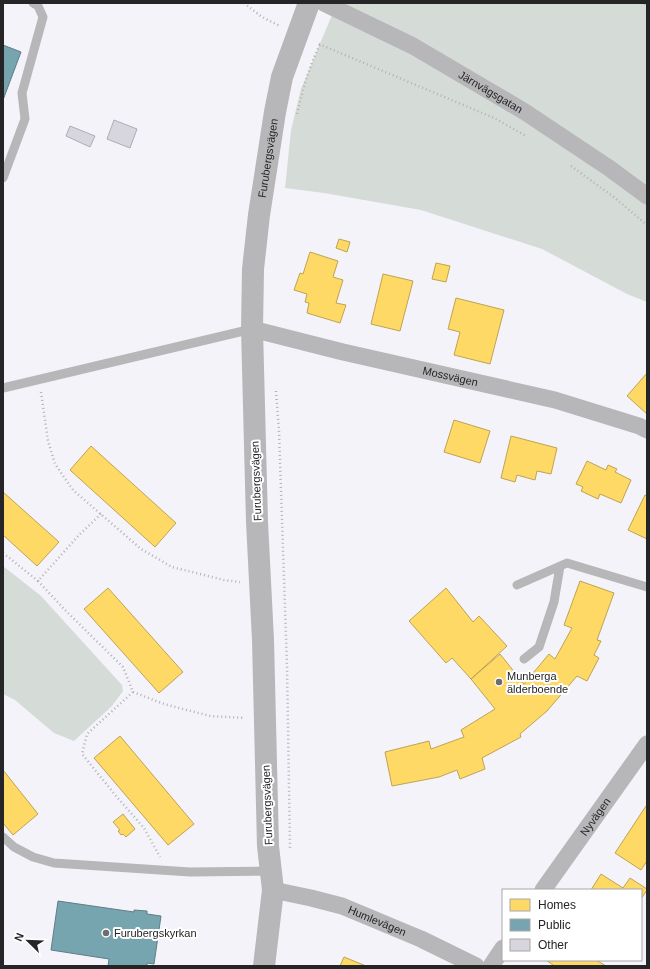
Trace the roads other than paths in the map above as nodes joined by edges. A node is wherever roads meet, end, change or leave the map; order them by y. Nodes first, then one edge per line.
1 (33, 3) edge
2 (309, 3) edge
3 (324, 3) edge
4 (3, 178) edge
5 (647, 196) edge
6 (252, 329) junction
7 (3, 388) edge
8 (647, 430) edge
9 (560, 566) junction
10 (517, 585) dead end
11 (647, 587) edge
12 (524, 660) dead end
13 (647, 744) edge
14 (3, 837) edge
15 (272, 880) junction
16 (544, 889) edge
17 (502, 950) edge
18 (264, 966) edge
19 (476, 966) edge
20 (491, 966) edge

1 - 4 lane
2 - 6 street, Furubergsvägen
3 - 5 street, Järnvägsgatan
6 - 7 lane
6 - 8 street, Mossvägen
6 - 15 street, Furubergsvägen
9 - 10 lane
9 - 11 lane
9 - 12 lane
13 - 16 street, Nyvägen
14 - 15 lane
15 - 18 street, Furubergsvägen
15 - 19 street, Humlevägen
17 - 20 street

